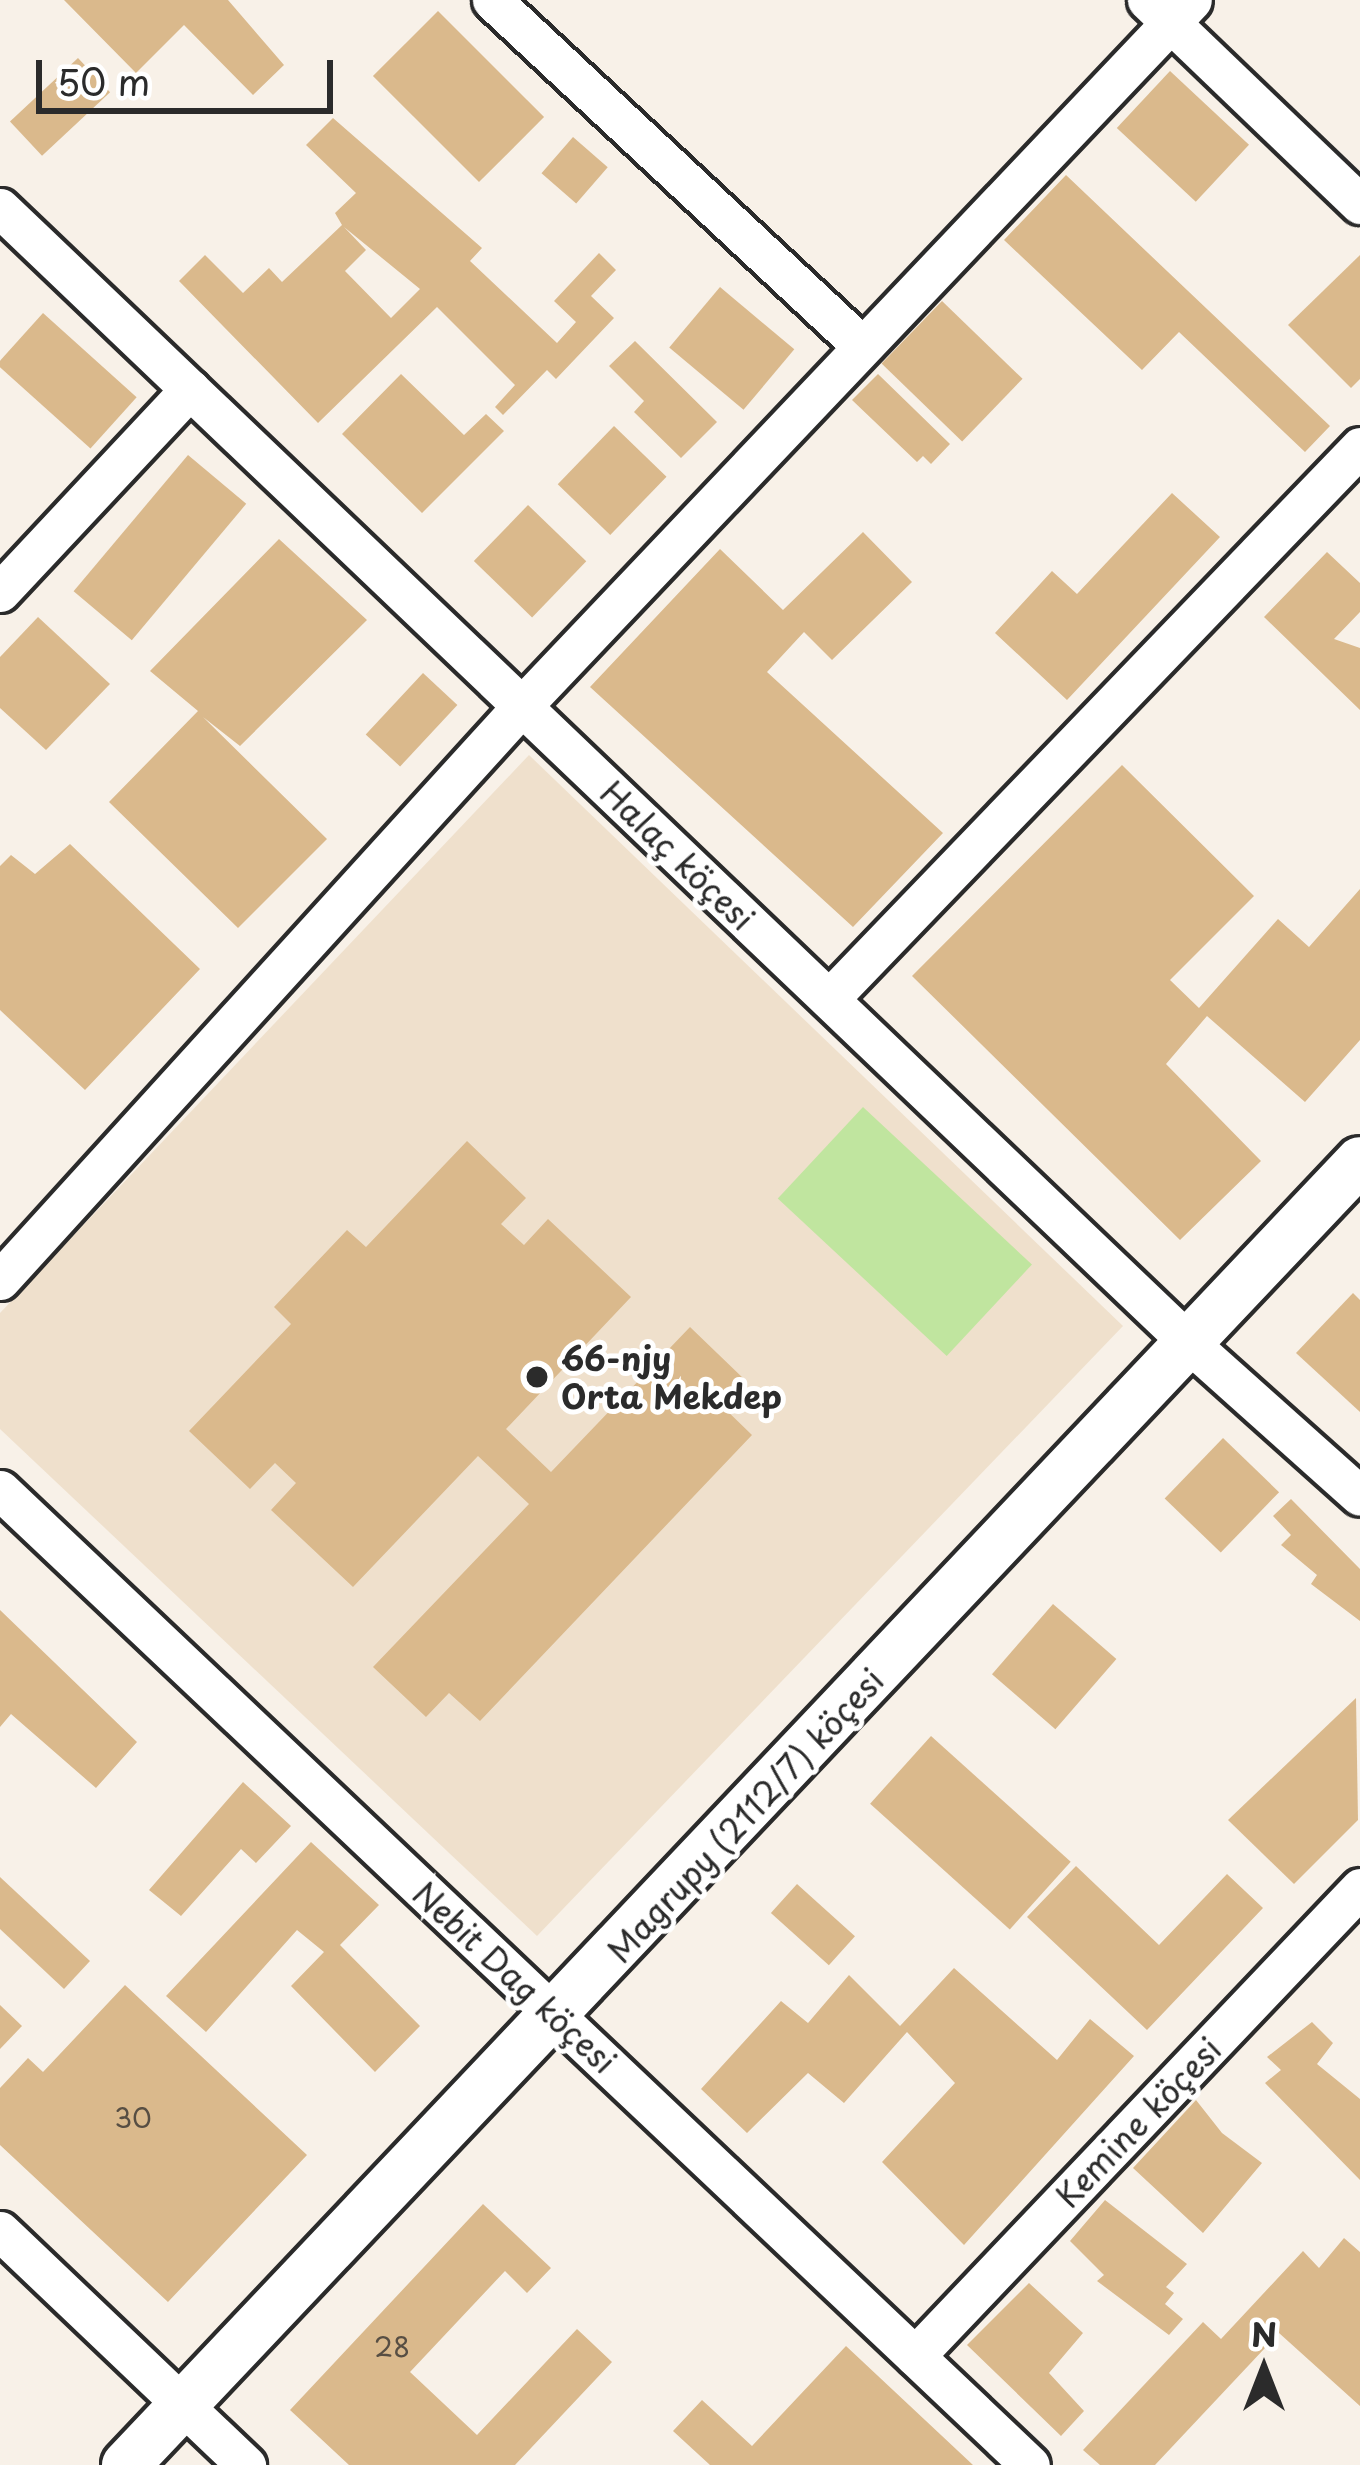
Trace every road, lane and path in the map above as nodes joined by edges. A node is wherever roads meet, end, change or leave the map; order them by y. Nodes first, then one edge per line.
1 (492, 0) edge
2 (1169, 7) edge
3 (1360, 205) edge
4 (0, 208) edge
5 (862, 346) junction
6 (190, 389) junction
7 (1360, 447) edge
8 (0, 592) edge
9 (522, 706) junction
10 (829, 999) junction
11 (1360, 1161) edge
12 (0, 1280) edge
13 (1189, 1342) junction
14 (0, 1490) edge
15 (1360, 1496) edge
16 (1360, 1888) edge
17 (556, 2017) junction
18 (0, 2230) edge
19 (915, 2356) junction
20 (183, 2405) junction
21 (126, 2465) edge
22 (247, 2465) edge
23 (1030, 2465) edge

1 - 5 street
2 - 3 street
2 - 5 street
4 - 6 street, Halaç köçesi
5 - 9 street
6 - 8 street
6 - 9 street, Halaç köçesi
7 - 10 street
9 - 10 street, Halaç köçesi
9 - 12 street
10 - 13 street, Halaç köçesi
11 - 13 street, Magrupy (2112/7) köçesi
13 - 15 street, Halaç köçesi
13 - 17 street, Magrupy (2112/7) köçesi
14 - 17 street, Nebit Dag köçesi
16 - 19 street, Kemine köçesi
17 - 19 street, Nebit Dag köçesi
17 - 20 street, Magrupy (2112/7) köçesi
18 - 20 street
19 - 23 street, Nebit Dag köçesi
20 - 21 street, Magrupy (2112/7) köçesi
20 - 22 street

